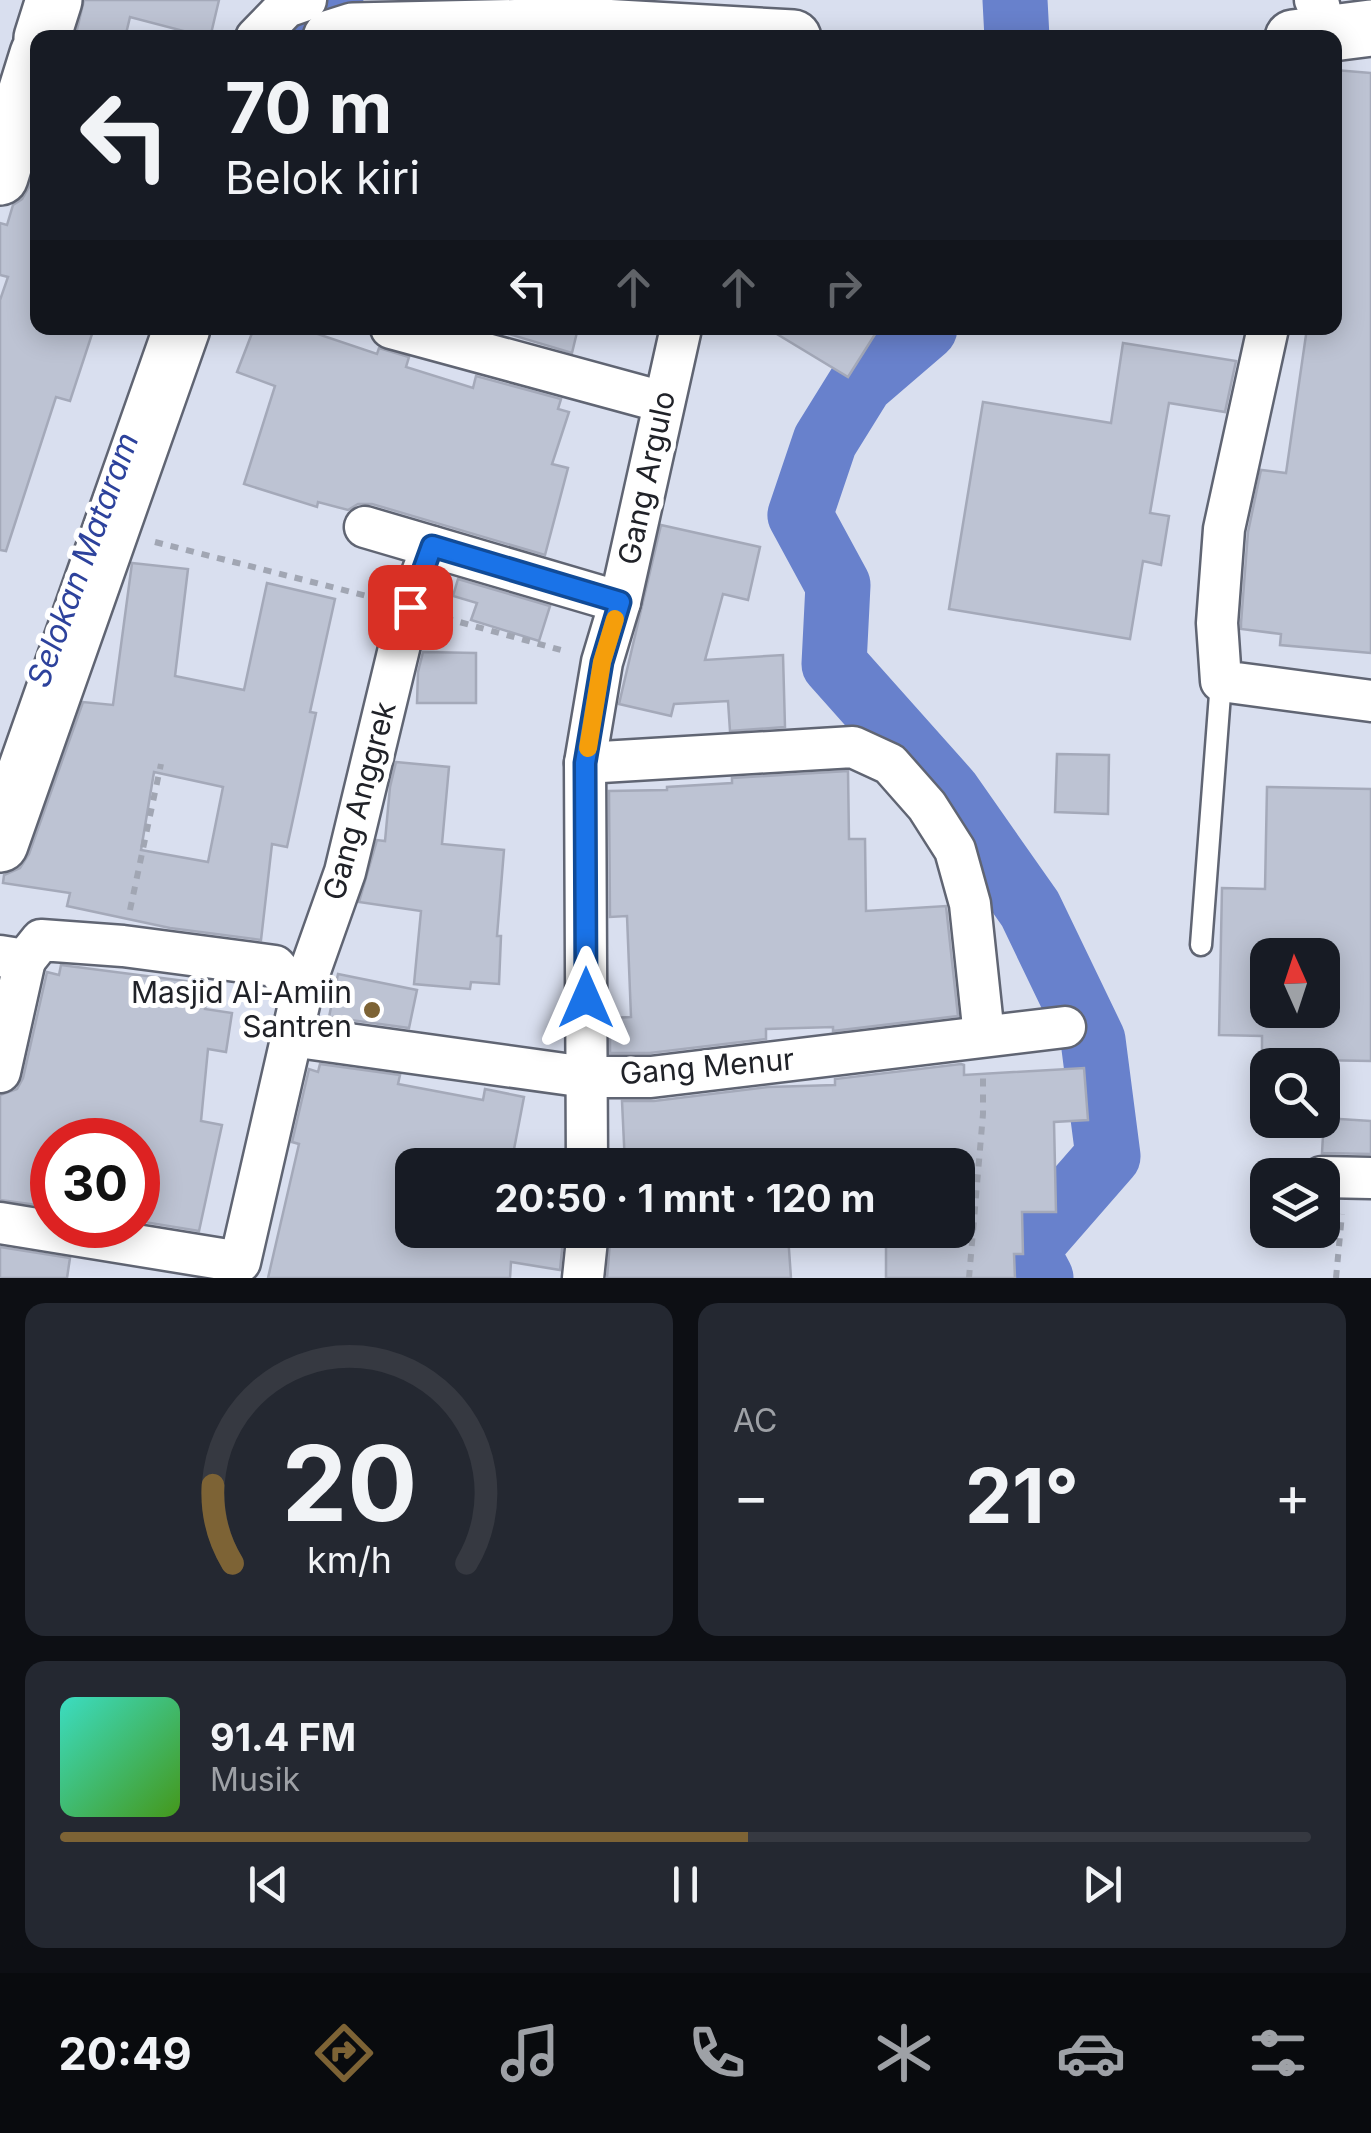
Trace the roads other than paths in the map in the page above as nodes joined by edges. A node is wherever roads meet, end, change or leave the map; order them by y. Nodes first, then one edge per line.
1 (54, 0) edge
2 (306, 0) edge
3 (45, 30) edge
4 (264, 30) edge
5 (399, 30) edge
6 (656, 30) edge
7 (30, 78) edge
8 (19, 111) edge
9 (0, 177) edge
10 (179, 335) edge
11 (417, 335) edge
12 (679, 335) edge
13 (1266, 335) edge
14 (663, 402) junction
15 (365, 526) dead end
16 (432, 546) junction
17 (620, 602) junction
18 (1222, 681) junction
19 (1371, 701) edge
20 (585, 763) junction
21 (0, 844) edge
22 (1202, 945) dead end
23 (13, 958) edge
24 (301, 996) junction
25 (1065, 1027) dead end
26 (291, 1036) junction
27 (984, 1036) junction
28 (0, 1072) edge
29 (586, 1077) junction
30 (587, 1148) edge
31 (0, 1223) edge
32 (586, 1248) edge
33 (582, 1278) edge

1 - 3 main road
2 - 4 street
5 - 6 main road
7 - 8 main road
8 - 9 main road
10 - 21 main road
11 - 14 street
12 - 14 street, Gang Argulo
13 - 18 street
14 - 17 street, Gang Argulo
15 - 16 street
16 - 17 street
16 - 24 street, Gang Anggrek
17 - 20 street, Gang Argulo
18 - 19 street
18 - 22 lane
20 - 27 street
20 - 29 street, Gang Argulo
23 - 24 street
23 - 28 street
24 - 26 street, Gang Anggrek
25 - 27 street, Gang Menur
26 - 29 street, Gang Menur
26 - 31 street, Gang Anggrek
27 - 29 street, Gang Menur
29 - 30 street, Gang Argulo
32 - 33 street

